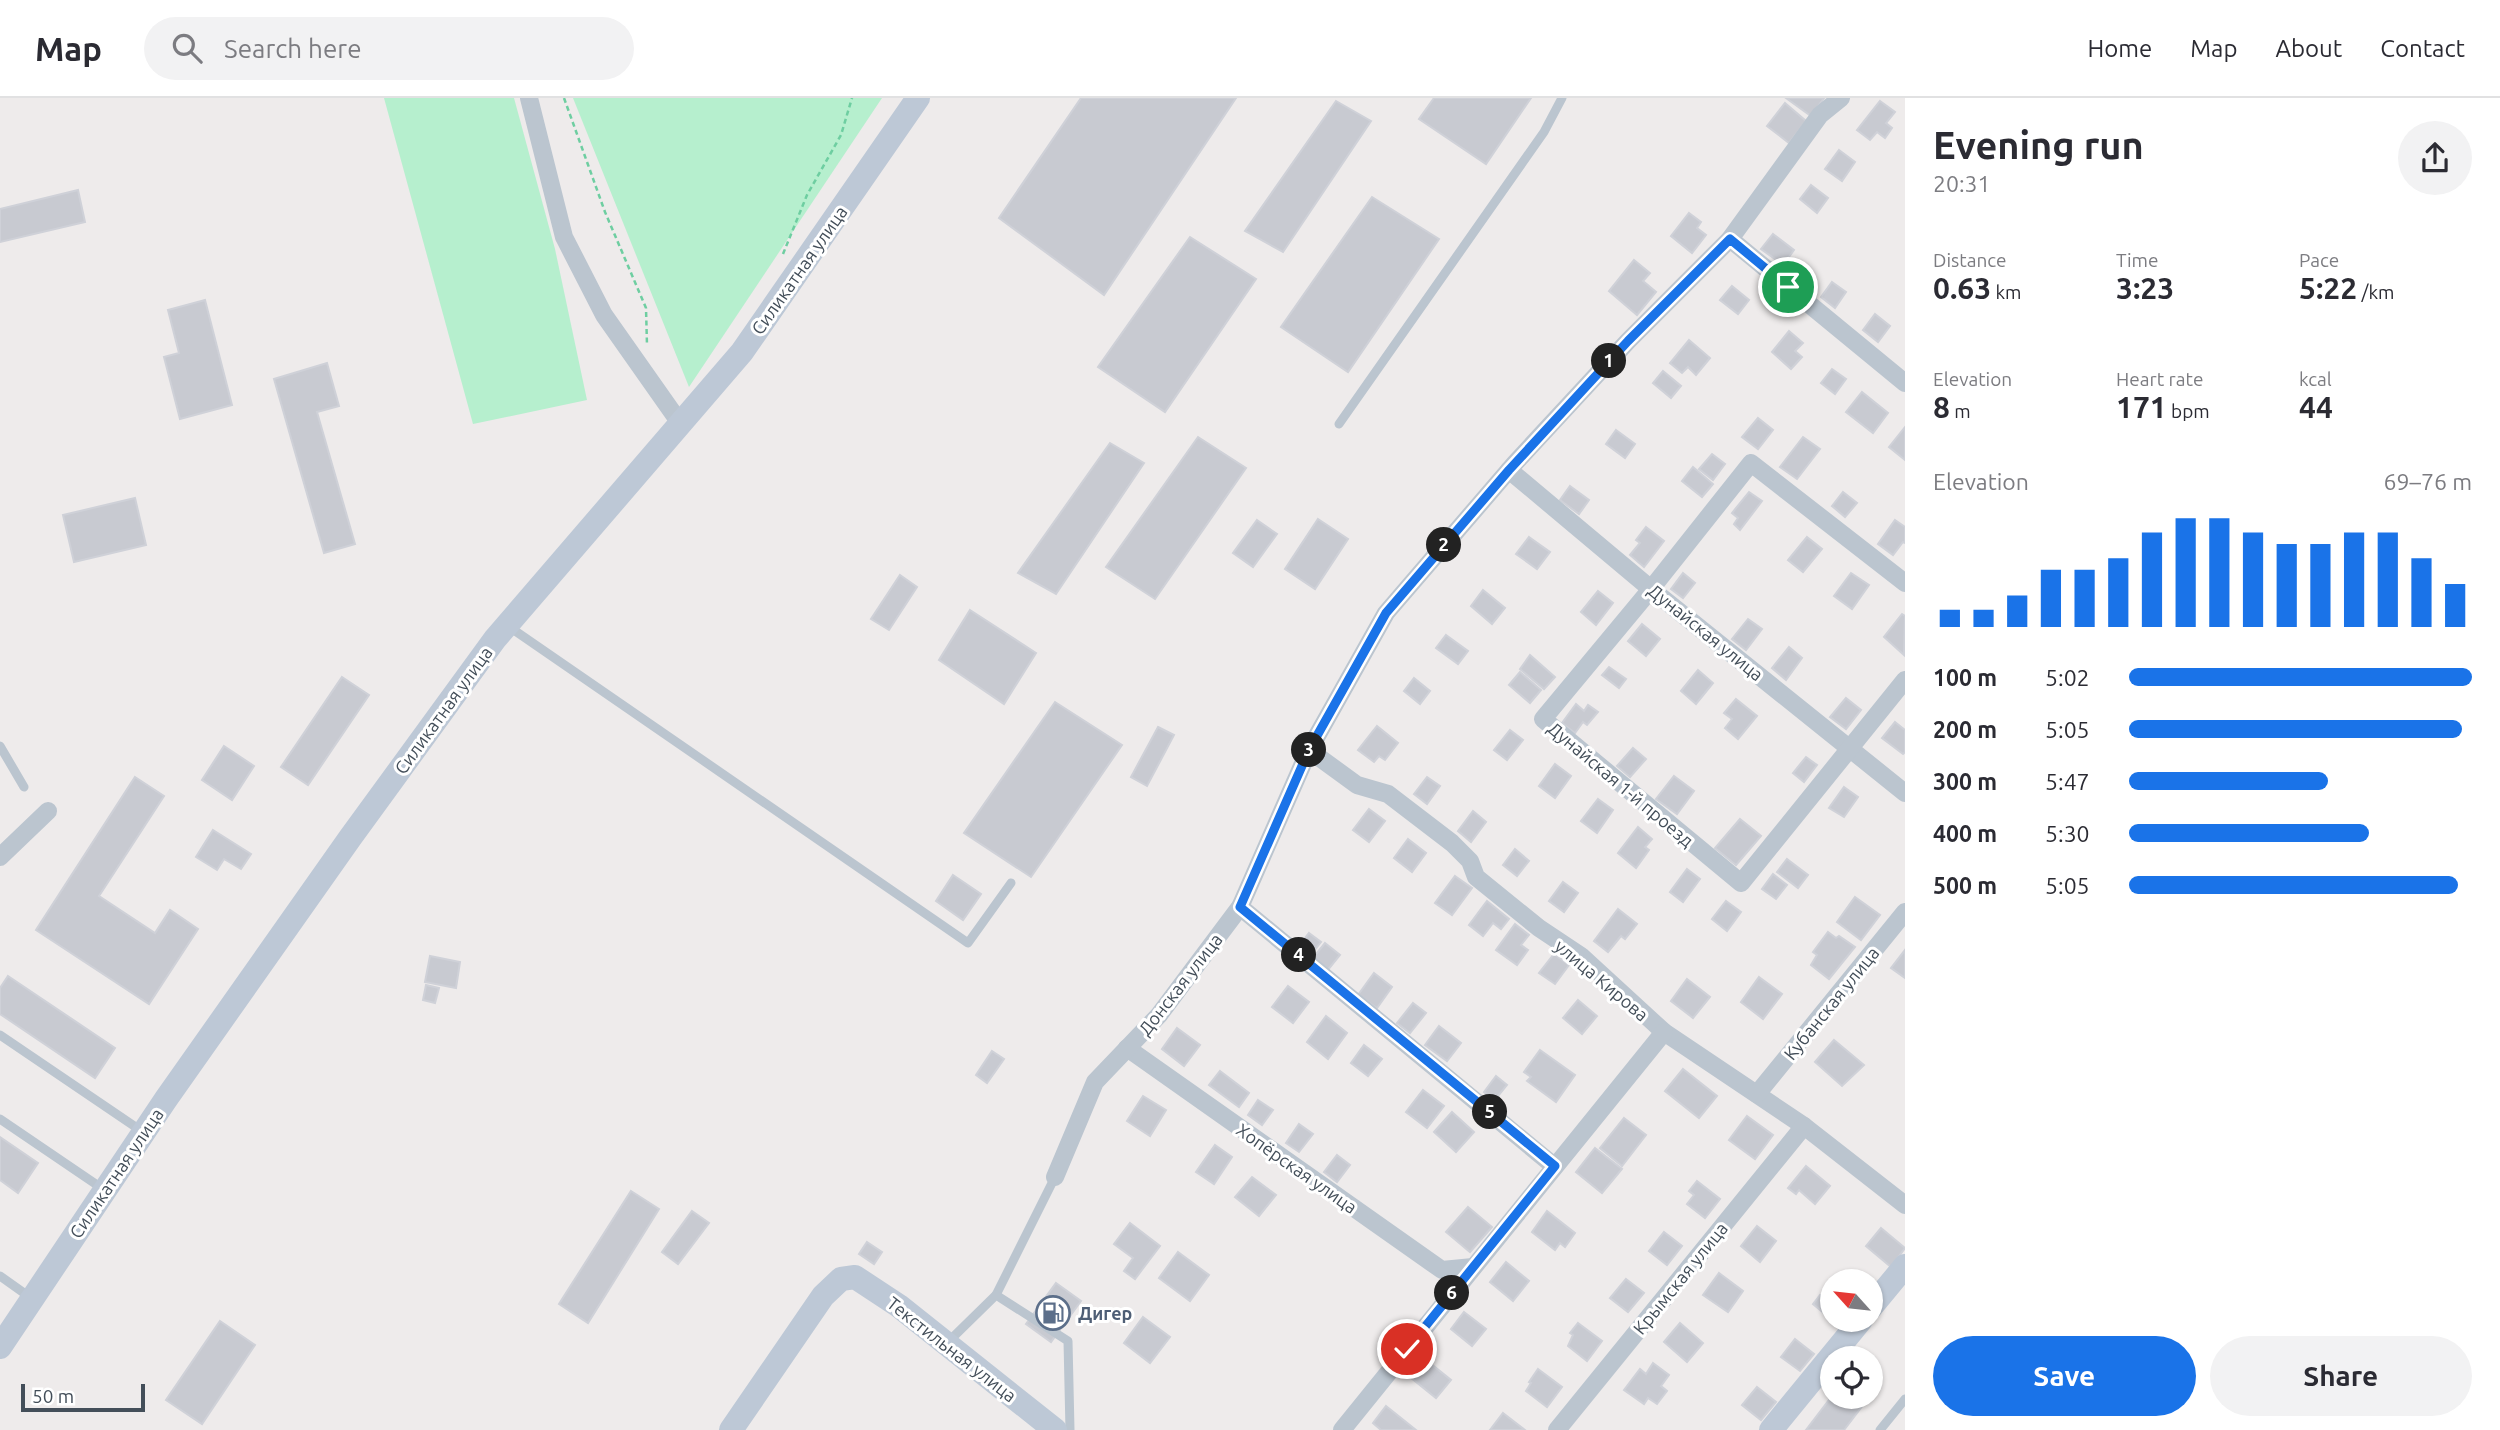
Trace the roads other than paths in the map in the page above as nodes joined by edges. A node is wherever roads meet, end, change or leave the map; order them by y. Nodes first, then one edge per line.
1 (529, 98) edge
2 (918, 98) edge
3 (1562, 98) edge
4 (1841, 98) edge
5 (1730, 239) junction
6 (1905, 383) edge
7 (680, 424) junction
8 (1339, 424) dead end
9 (1509, 470) junction
10 (1905, 583) edge
11 (1651, 589) junction
12 (507, 625) junction
13 (1905, 680) edge
14 (0, 746) edge
15 (1852, 748) junction
16 (1309, 750) junction
17 (24, 787) dead end
18 (1905, 793) edge
19 (48, 811) dead end
20 (0, 857) edge
21 (1011, 883) dead end
22 (1240, 907) junction
23 (1905, 912) edge
24 (1664, 1032) junction
25 (0, 1035) edge
26 (1128, 1048) junction
27 (1757, 1094) junction
28 (0, 1119) edge
29 (1804, 1126) junction
30 (144, 1132) junction
31 (1555, 1166) junction
32 (1055, 1178) joint
33 (105, 1190) junction
34 (1905, 1205) edge
35 (1905, 1266) edge
36 (1473, 1267) junction
37 (0, 1276) edge
38 (1883, 1293) edge
39 (996, 1295) junction
40 (33, 1298) junction
41 (1851, 1332) edge
42 (947, 1343) junction
43 (0, 1347) edge
44 (1905, 1399) edge
45 (731, 1430) edge
46 (1055, 1430) edge
47 (1070, 1430) edge
48 (1342, 1430) edge
49 (1557, 1430) edge
50 (1771, 1430) edge
51 (1880, 1430) edge

1 - 7 street
2 - 7 street, Силикатная улица
3 - 8 lane
4 - 5 street, Донская улица
5 - 6 street
5 - 9 street, Донская улица
7 - 12 street, Силикатная улица
9 - 11 street, Дунайская улица
9 - 16 street, Донская улица
10 - 11 street, Дунайская 1-й проезд
11 - 15 street, Дунайская улица
11 - 15 street, Дунайская 1-й проезд
12 - 21 lane
12 - 30 street, Силикатная улица
13 - 15 street, Дунайская 1-й проезд
14 - 17 lane
15 - 18 street, Дунайская улица
16 - 22 street, Донская улица
16 - 24 street, улица Кирова
19 - 20 street
22 - 26 street, Донская улица
22 - 31 street
23 - 27 street, Кубанская улица
24 - 27 street, улица Кирова
24 - 31 street
25 - 30 lane
26 - 32 street, Донская улица
26 - 36 street, Хопёрская улица
27 - 29 street, улица Кирова
28 - 33 lane
29 - 34 street, улица Кирова
29 - 49 street, Крымская улица
30 - 33 street, Силикатная улица
31 - 36 street
32 - 39 lane
33 - 40 street, Силикатная улица
35 - 38 street
36 - 48 street
37 - 40 lane
39 - 42 lane
39 - 47 lane
40 - 43 street, Силикатная улица
41 - 50 street
42 - 45 street, Текстильная улица
42 - 46 street, Текстильная улица
44 - 51 lane

